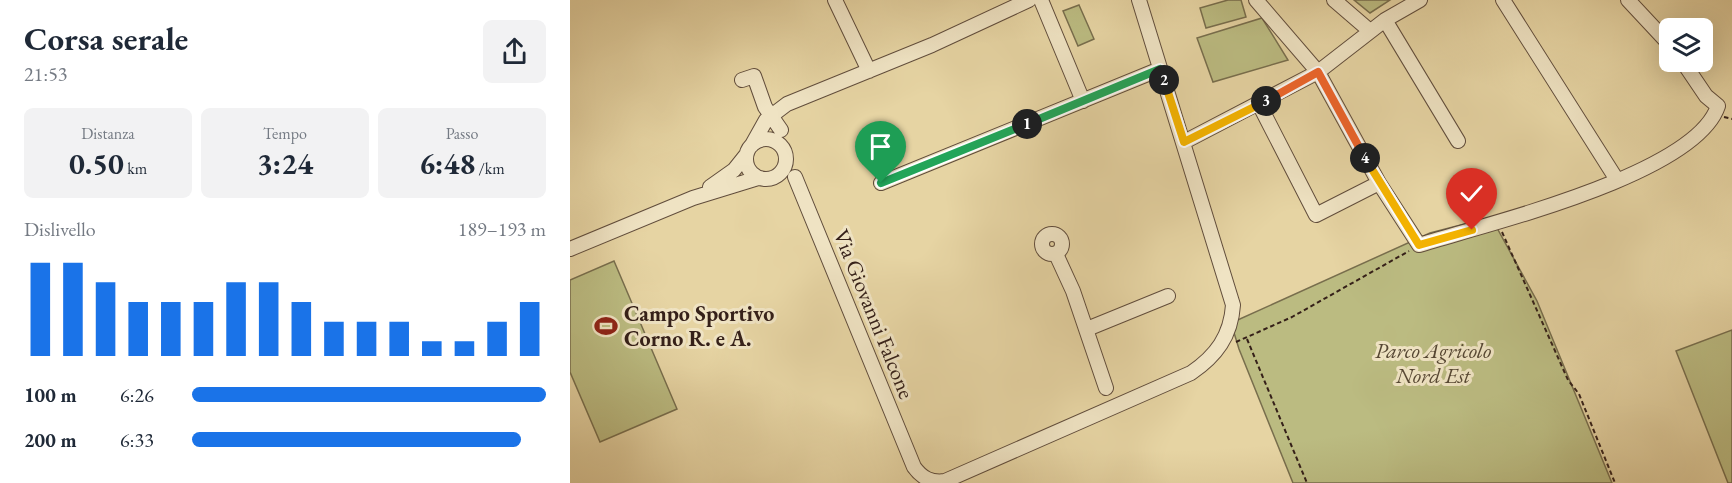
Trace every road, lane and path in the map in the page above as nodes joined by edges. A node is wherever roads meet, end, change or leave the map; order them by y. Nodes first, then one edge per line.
1 (836, 0) edge
2 (1029, 0) edge
3 (1041, 0) edge
4 (1139, 0) edge
5 (1256, 0) edge
6 (1334, 0) edge
7 (1420, 0) edge
8 (1503, 0) edge
9 (1628, 0) edge
10 (1009, 5) edge
11 (1385, 20) junction
12 (1370, 31) junction
13 (1659, 33) edge
14 (1160, 69) junction
15 (869, 71) junction
16 (1318, 72) junction
17 (1690, 72) edge
18 (742, 80) dead end
19 (804, 97) junction
20 (1083, 101) junction
21 (1259, 104) junction
22 (1725, 106) edge
23 (771, 114) junction
24 (781, 130) junction
25 (1458, 141) dead end
26 (1184, 142) junction
27 (749, 150) junction
28 (784, 152) junction
29 (781, 173) junction
30 (795, 177) junction
31 (758, 178) junction
32 (1617, 180) junction
33 (881, 183) dead end
34 (1378, 183) junction
35 (693, 198) junction
36 (1498, 221) junction
37 (1419, 245) junction
38 (570, 249) edge
39 (1056, 254) dead end
40 (1168, 296) dead end
41 (1088, 329) junction
42 (1106, 388) junction
43 (1112, 408) junction
44 (1096, 415) junction
45 (1307, 483) edge
46 (1615, 483) edge

1 - 15 street
2 - 10 street
3 - 20 street
4 - 14 street
5 - 16 street
6 - 12 street
7 - 11 street
8 - 32 street
9 - 13 street
10 - 15 street
11 - 12 street
11 - 25 street
12 - 16 street
14 - 20 street
14 - 26 street
15 - 19 street
16 - 21 street
16 - 34 street
17 - 22 street
18 - 23 street
19 - 23 street
19 - 24 street
20 - 33 street
21 - 26 street
21 - 34 street
22 - 32 street
23 - 24 street
23 - 27 street
24 - 28 street
26 - 43 street
27 - 28 street
27 - 31 street
27 - 35 street
28 - 29 street
28 - 30 street, Via Giovanni Falcone
29 - 30 street
29 - 31 street
30 - 44 street, Via Giovanni Falcone
31 - 35 street
32 - 36 street
34 - 37 street
35 - 38 street
36 - 37 street
36 - 46 path
37 - 45 path
39 - 41 street
40 - 41 street
41 - 42 street
42 - 43 street
42 - 44 street
43 - 44 street

